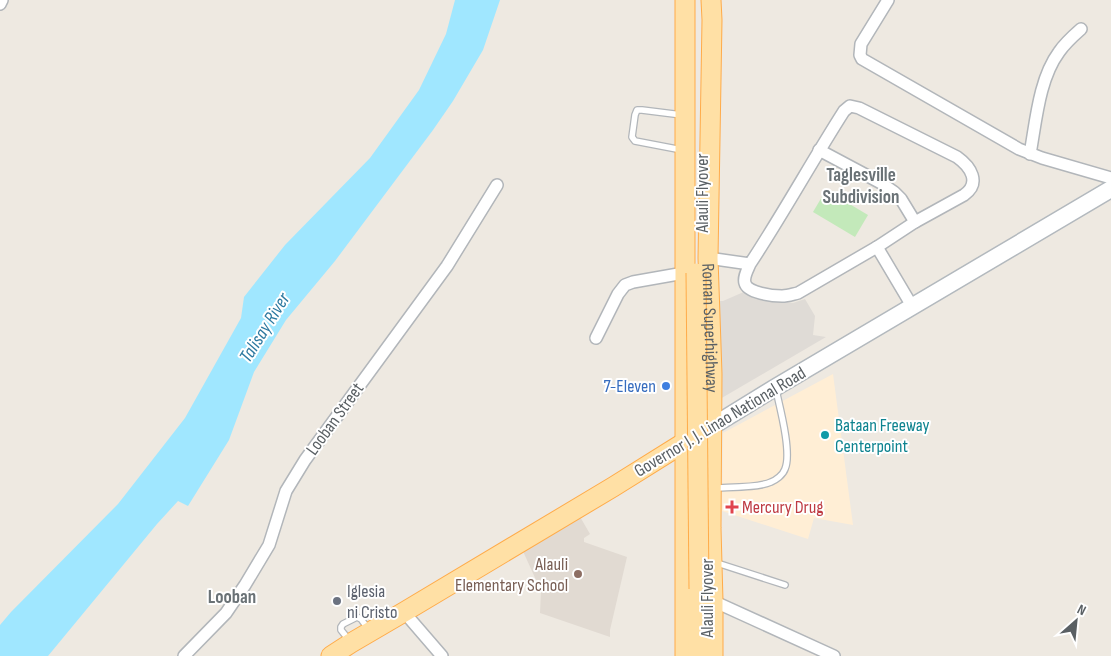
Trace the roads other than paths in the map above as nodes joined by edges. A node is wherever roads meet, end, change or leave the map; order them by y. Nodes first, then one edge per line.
1 (2, 0) edge
2 (685, 0) edge
3 (694, 0) edge
4 (701, 0) edge
5 (711, 0) edge
6 (888, 0) edge
7 (0, 4) edge
8 (1081, 29) dead end
9 (684, 116) junction
10 (684, 150) junction
11 (819, 150) junction
12 (1030, 154) junction
13 (1111, 178) edge
14 (498, 185) dead end
15 (1111, 188) edge
16 (915, 222) junction
17 (877, 247) junction
18 (750, 264) junction
19 (698, 269) junction
20 (912, 306) junction
21 (596, 338) dead end
22 (776, 388) junction
23 (711, 427) junction
24 (686, 441) junction
25 (712, 489) junction
26 (712, 561) junction
27 (785, 585) dead end
28 (707, 593) junction
29 (404, 612) junction
30 (184, 656) edge
31 (331, 656) edge
32 (442, 656) edge
33 (685, 656) edge
34 (698, 656) edge
35 (707, 656) edge
36 (713, 656) edge
37 (834, 656) edge

1 - 7 street
2 - 9 main road, Roman Superhighway
3 - 19 main road, Alauli Flyover
4 - 19 main road, Alauli Flyover
5 - 19 main road, Roman Superhighway
6 - 12 street
8 - 12 street
9 - 10 main road, Roman Superhighway
9 - 10 lane
10 - 19 main road, Roman Superhighway
11 - 16 street
11 - 16 street
11 - 18 street
12 - 13 street
14 - 30 street, Looban Street
15 - 20 main road, Governor J. J. Linao National Road
16 - 17 street
17 - 18 street
17 - 20 street
18 - 19 street
19 - 21 street
19 - 23 main road, Roman Superhighway
19 - 24 main road, Roman Superhighway
19 - 28 main road, Alauli Flyover, bridge
20 - 22 main road, Governor J. J. Linao National Road
22 - 23 main road, Governor J. J. Linao National Road
22 - 25 lane
23 - 24 main road, Governor J. J. Linao National Road
23 - 25 main road, Roman Superhighway
24 - 29 main road, Governor J. J. Linao National Road
24 - 33 main road, Roman Superhighway
25 - 26 main road, Roman Superhighway
26 - 27 lane
26 - 28 main road, Roman Superhighway
28 - 34 main road, Alauli Flyover
28 - 35 main road, Alauli Flyover
28 - 36 main road, Roman Superhighway
28 - 37 street
29 - 31 main road, Governor J. J. Linao National Road
29 - 32 street

